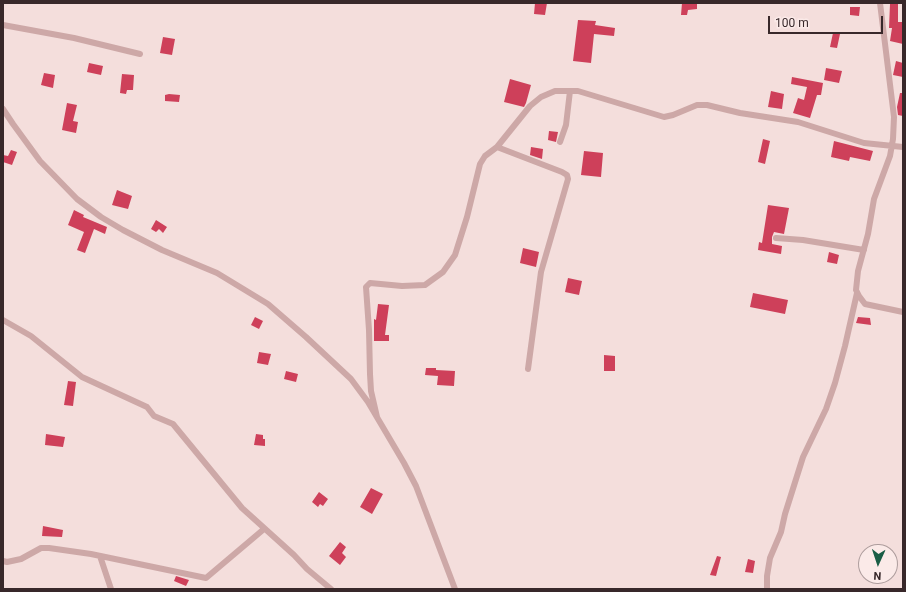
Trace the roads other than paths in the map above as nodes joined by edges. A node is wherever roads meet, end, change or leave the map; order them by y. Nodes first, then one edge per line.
1 (880, 3) edge
2 (3, 25) edge
3 (140, 54) dead end
4 (570, 91) junction
5 (3, 109) edge
6 (560, 142) dead end
7 (892, 146) junction
8 (498, 147) junction
9 (903, 147) edge
10 (776, 238) dead end
11 (864, 250) junction
12 (857, 293) junction
13 (903, 312) edge
14 (3, 320) edge
15 (528, 369) dead end
16 (376, 417) junction
17 (264, 529) junction
18 (100, 556) junction
19 (3, 562) edge
20 (112, 589) edge
21 (331, 589) edge
22 (455, 589) edge
23 (768, 589) edge

1 - 7 street
2 - 3 street
4 - 6 street
4 - 7 street
4 - 8 street
5 - 16 street
7 - 9 street
7 - 11 street
8 - 15 street
8 - 16 street
10 - 11 street
11 - 12 street
12 - 13 street
12 - 23 street
14 - 17 street
16 - 22 street
17 - 18 street
17 - 21 street
18 - 19 street
18 - 20 street

